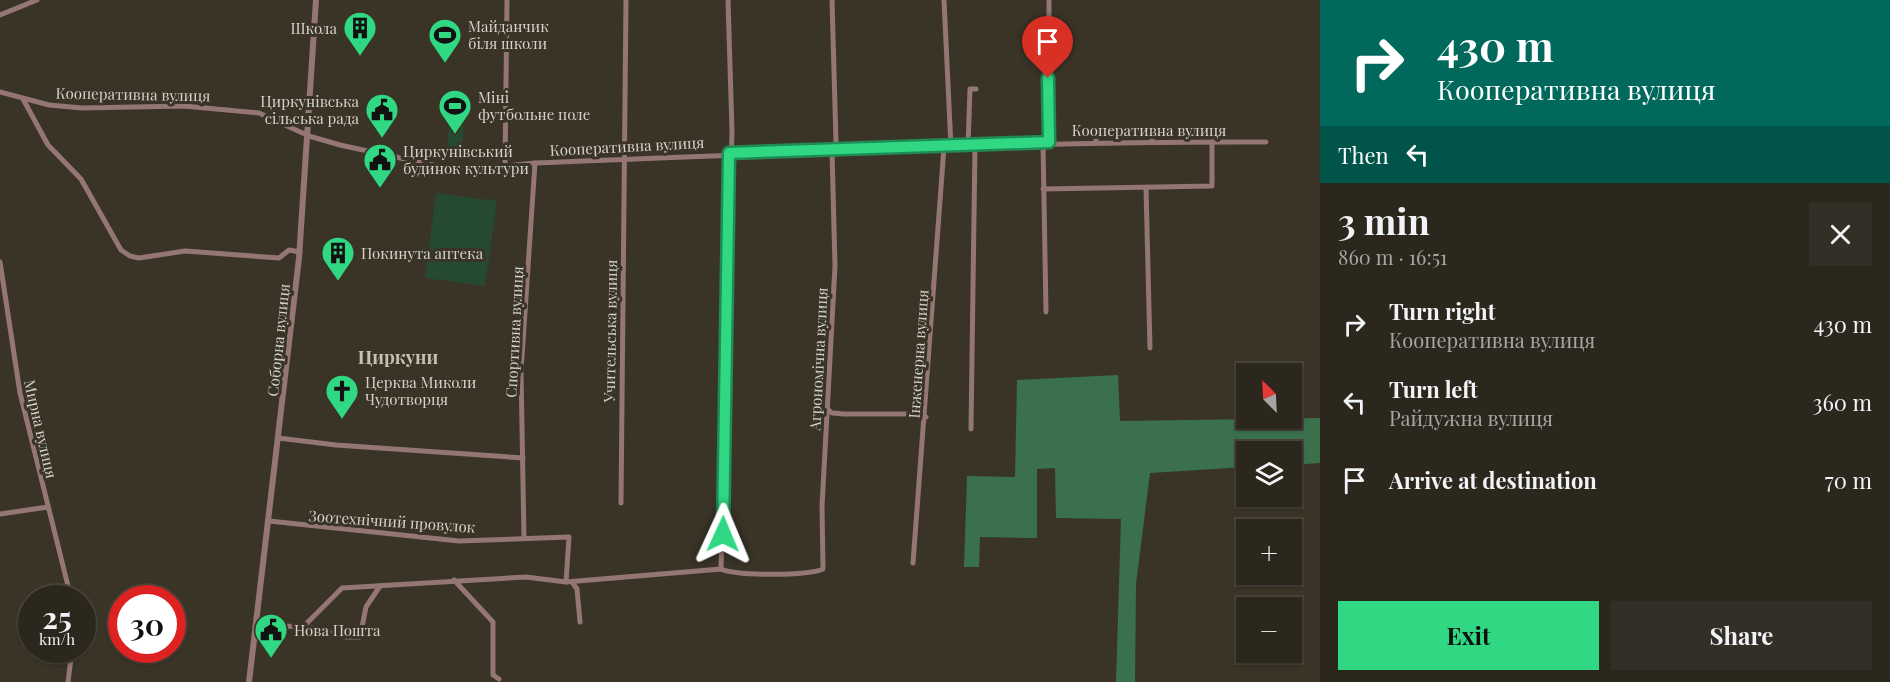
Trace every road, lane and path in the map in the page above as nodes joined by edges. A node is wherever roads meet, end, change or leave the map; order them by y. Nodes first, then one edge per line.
1 (38, 0) edge
2 (316, 0) edge
3 (507, 0) edge
4 (626, 0) edge
5 (728, 0) edge
6 (832, 0) edge
7 (944, 0) edge
8 (1049, 0) edge
9 (0, 15) edge
10 (976, 89) dead end
11 (0, 92) edge
12 (23, 99) junction
13 (1152, 128) dead end
14 (1096, 129) dead end
15 (309, 136) junction
16 (1046, 142) junction
17 (1152, 142) junction
18 (1212, 142) junction
19 (1266, 142) dead end
20 (1096, 143) junction
21 (968, 146) junction
22 (975, 146) junction
23 (948, 147) junction
24 (832, 151) junction
25 (729, 153) junction
26 (624, 159) junction
27 (535, 163) junction
28 (505, 166) junction
29 (1146, 188) junction
30 (1043, 189) junction
31 (300, 252) junction
32 (0, 262) edge
33 (1046, 312) dead end
34 (1150, 348) dead end
35 (827, 409) junction
36 (926, 417) junction
37 (971, 429) dead end
38 (278, 438) junction
39 (523, 458) junction
40 (621, 503) dead end
41 (48, 507) junction
42 (0, 514) edge
43 (269, 522) junction
44 (524, 538) junction
45 (913, 563) dead end
46 (721, 568) junction
47 (454, 580) junction
48 (569, 582) junction
49 (68, 585) edge
50 (380, 586) junction
51 (580, 622) dead end
52 (304, 626) junction
53 (255, 627) junction
54 (70, 663) edge
55 (499, 680) dead end
56 (68, 682) edge
57 (249, 682) edge

1 - 9 street
2 - 15 street, Соборна вулиця
3 - 28 street
4 - 26 street, Учительська вулиця
5 - 25 street
6 - 24 street, Агрономічна вулиця
7 - 23 street, Інженерна вулиця
8 - 16 street
10 - 21 street
11 - 12 street, Кооперативна вулиця
12 - 15 street, Кооперативна вулиця
12 - 31 street
13 - 17 street
14 - 20 street
15 - 28 street, Кооперативна вулиця
15 - 31 street, Соборна вулиця
16 - 20 street, Кооперативна вулиця
16 - 22 street, Кооперативна вулиця
16 - 30 street
17 - 18 street, Кооперативна вулиця
17 - 20 street, Кооперативна вулиця
18 - 19 street, Кооперативна вулиця
18 - 29 street
21 - 22 street, Кооперативна вулиця
21 - 23 street, Кооперативна вулиця
22 - 37 street
23 - 24 street, Кооперативна вулиця
23 - 36 street, Інженерна вулиця
24 - 25 street, Кооперативна вулиця
24 - 35 street, Агрономічна вулиця
25 - 26 street, Кооперативна вулиця
25 - 46 street
26 - 27 street, Кооперативна вулиця
26 - 40 street, Учительська вулиця
27 - 28 street, Кооперативна вулиця
27 - 39 street, Спортивна вулиця
29 - 30 street
29 - 34 street
30 - 33 street
31 - 38 street, Соборна вулиця
32 - 41 street, Мирна вулиця
35 - 36 street
35 - 46 street, Агрономічна вулиця
36 - 45 street, Інженерна вулиця
38 - 39 street
38 - 43 street, Соборна вулиця
39 - 44 street, Спортивна вулиця
41 - 42 street
41 - 49 street, Мирна вулиця
43 - 44 street, Зоотехнічний провулок
43 - 53 street, Соборна вулиця
44 - 48 street, Зоотехнічний провулок
46 - 48 street
47 - 48 street
47 - 50 street
47 - 55 street
48 - 51 street
50 - 52 street
50 - 52 street
52 - 53 street
53 - 57 street, Соборна вулиця
54 - 56 street

